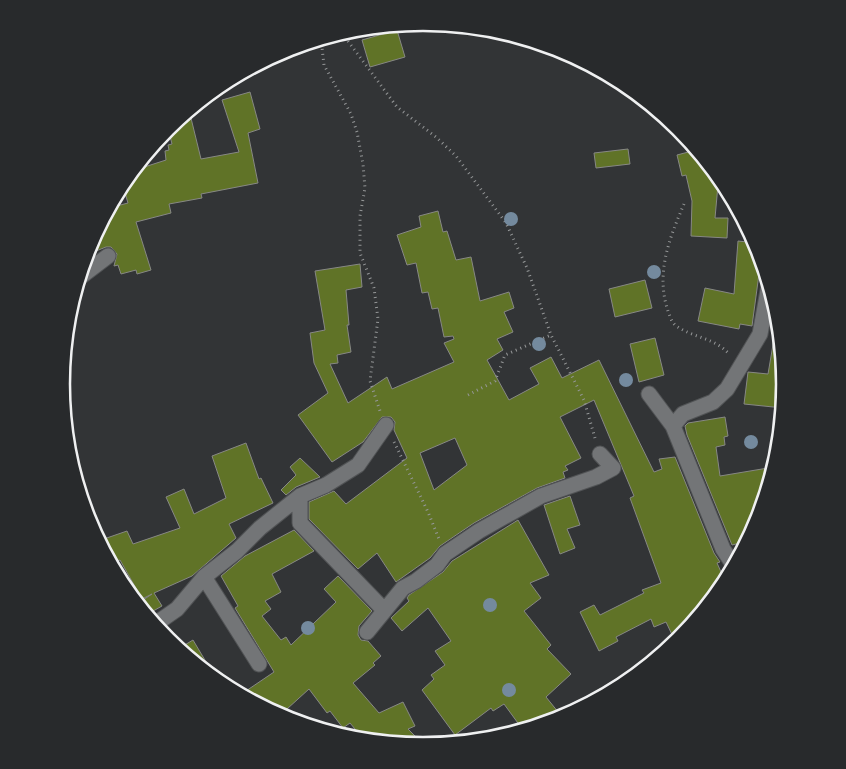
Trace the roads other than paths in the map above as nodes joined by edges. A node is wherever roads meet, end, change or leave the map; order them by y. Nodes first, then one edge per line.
1 (108, 256) dead end
2 (88, 271) edge
3 (766, 302) edge
4 (649, 394) dead end
5 (386, 425) road end
6 (673, 426) junction
7 (600, 454) road end
8 (300, 496) junction
9 (730, 559) edge
10 (204, 577) junction
11 (384, 610) junction
12 (160, 621) edge
13 (367, 632) dead end
14 (259, 664) dead end

1 - 2 street
3 - 6 street
4 - 6 street
5 - 8 street
6 - 9 street
7 - 11 street
8 - 10 street
8 - 11 street
10 - 12 street
10 - 14 street
11 - 13 street

